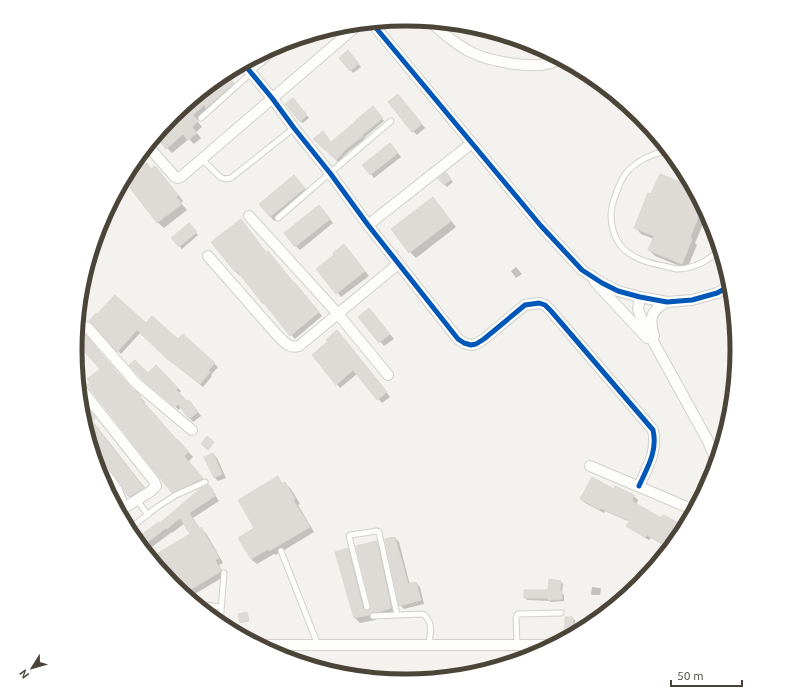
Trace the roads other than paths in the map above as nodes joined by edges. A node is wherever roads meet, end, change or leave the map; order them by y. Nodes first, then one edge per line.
1 (376, 28) edge
2 (437, 28) edge
3 (350, 31) edge
4 (554, 62) edge
5 (255, 63) edge
6 (247, 69) edge
7 (272, 98) junction
8 (201, 118) dead end
9 (391, 121) dead end
10 (294, 128) junction
11 (472, 143) junction
12 (151, 149) edge
13 (663, 153) edge
14 (202, 159) junction
15 (330, 173) junction
16 (249, 216) dead end
17 (278, 218) dead end
18 (368, 225) junction
19 (715, 254) edge
20 (208, 256) dead end
21 (398, 264) junction
22 (582, 270) junction
23 (723, 290) edge
24 (640, 297) junction
25 (667, 302) junction
26 (338, 314) junction
27 (82, 325) edge
28 (657, 348) junction
29 (388, 375) dead end
30 (84, 393) edge
31 (192, 430) dead end
32 (713, 452) edge
33 (590, 466) dead end
34 (107, 477) edge
35 (205, 482) dead end
36 (639, 486) junction
37 (137, 500) junction
38 (121, 504) edge
39 (687, 507) dead end
40 (123, 509) edge
41 (148, 515) junction
42 (133, 526) edge
43 (281, 551) dead end
44 (224, 573) dead end
45 (206, 605) edge
46 (221, 607) junction
47 (367, 607) dead end
48 (561, 613) dead end
49 (397, 615) junction
50 (220, 616) edge
51 (373, 616) dead end
52 (272, 645) edge
53 (318, 645) junction
54 (429, 645) junction
55 (517, 645) junction
56 (539, 645) edge

1 - 11 street
2 - 4 street
3 - 7 street
5 - 6 street
6 - 7 street
6 - 8 lane
7 - 10 street
7 - 14 street
9 - 15 lane
10 - 14 lane
10 - 15 street
11 - 18 street
11 - 22 street
12 - 14 street
13 - 19 lane
15 - 17 lane
15 - 18 street
16 - 26 street
18 - 21 street
20 - 26 street
21 - 26 street
21 - 36 street
22 - 24 street
22 - 28 street
23 - 25 street
24 - 25 street
24 - 28 street
25 - 28 street
26 - 29 street
27 - 31 street
28 - 32 street
30 - 37 street
33 - 36 street
34 - 38 street
35 - 41 lane
36 - 39 street
37 - 40 street
37 - 41 lane
41 - 42 lane
43 - 53 lane
44 - 46 lane
45 - 46 lane
46 - 50 lane
47 - 49 lane
48 - 55 lane
49 - 51 lane
49 - 54 lane
52 - 53 street
53 - 54 street
54 - 55 street
55 - 56 street

